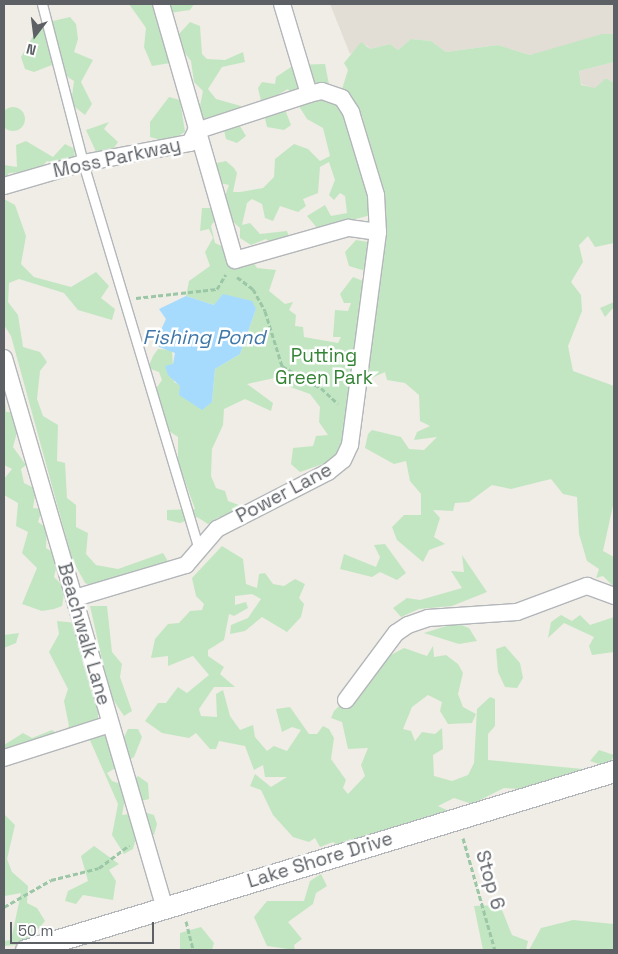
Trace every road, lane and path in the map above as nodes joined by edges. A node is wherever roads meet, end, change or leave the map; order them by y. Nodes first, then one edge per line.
1 (42, 4) edge
2 (161, 4) edge
3 (282, 4) edge
4 (309, 94) junction
5 (196, 131) junction
6 (83, 163) junction
7 (4, 186) edge
8 (378, 232) junction
9 (231, 266) junction
10 (123, 300) junction
11 (4, 358) edge
12 (352, 426) junction
13 (199, 549) junction
14 (614, 596) edge
15 (75, 598) junction
16 (346, 700) dead end
17 (110, 724) junction
18 (4, 758) edge
19 (614, 771) edge
20 (458, 817) junction
21 (143, 834) junction
22 (174, 906) junction
23 (4, 907) edge
24 (26, 950) edge
25 (193, 950) edge
26 (495, 950) edge

1 - 6 lane
2 - 5 street
3 - 4 street
4 - 5 street, Moss Parkway
4 - 8 street, Power Lane
5 - 6 street, Moss Parkway
5 - 9 street
6 - 7 street, Moss Parkway
6 - 10 lane
8 - 9 street
8 - 12 street, Power Lane
9 - 10 path
9 - 12 path
10 - 13 lane
11 - 15 street, Beachwalk Lane
12 - 13 street, Power Lane
13 - 15 street, Power Lane
14 - 16 street
15 - 17 street, Beachwalk Lane
17 - 18 street
17 - 21 street, Beachwalk Lane
19 - 20 street, Lake Shore Drive
20 - 22 street, Lake Shore Drive
20 - 26 path, Stop 6
21 - 22 street, Beachwalk Lane
21 - 23 path
22 - 24 street, Lake Shore Drive
22 - 25 path

